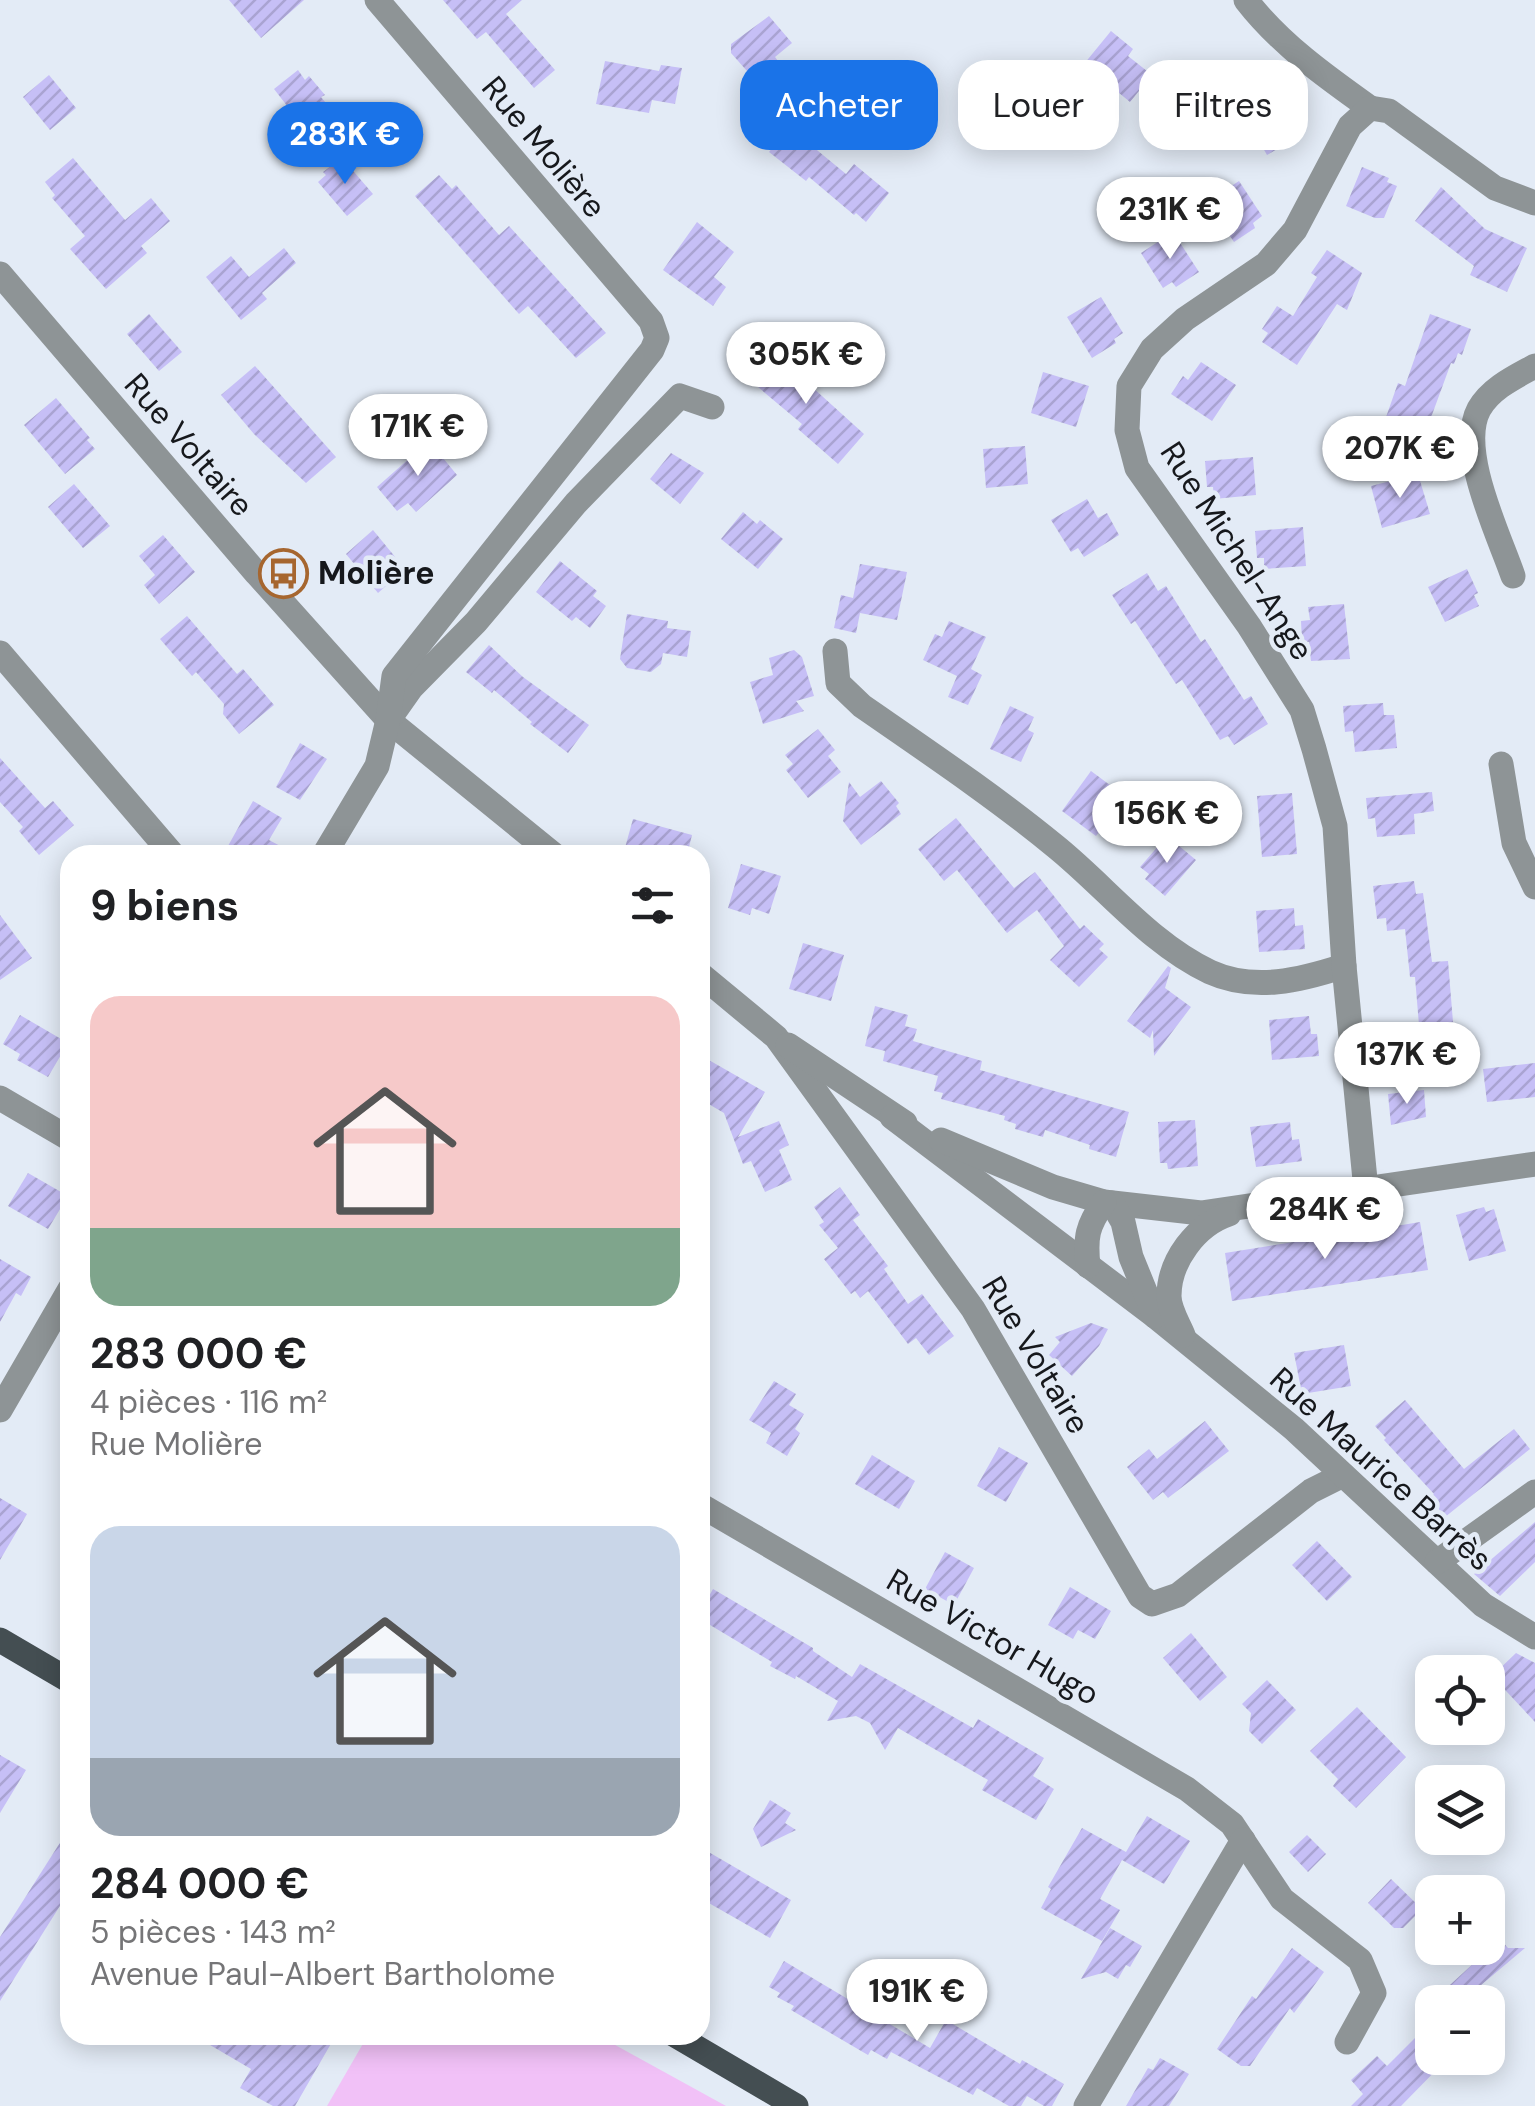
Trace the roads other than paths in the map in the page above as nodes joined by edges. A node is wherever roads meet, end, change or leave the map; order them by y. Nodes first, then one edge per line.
1 (377, 0) edge
2 (1246, 0) edge
3 (1370, 108) junction
4 (1535, 203) edge
5 (0, 274) edge
6 (1535, 366) edge
7 (712, 408) dead end
8 (1514, 576) dead end
9 (438, 621) junction
10 (458, 640) junction
11 (836, 651) dead end
12 (0, 653) edge
13 (388, 720) junction
14 (1501, 764) dead end
15 (164, 845) edge
16 (330, 845) edge
17 (542, 845) edge
18 (1535, 887) edge
19 (1344, 966) junction
20 (710, 982) edge
21 (776, 1036) junction
22 (0, 1098) edge
23 (892, 1117) junction
24 (60, 1133) edge
25 (1535, 1164) edge
26 (1366, 1190) junction
27 (1108, 1202) junction
28 (1258, 1206) junction
29 (1088, 1266) junction
30 (60, 1306) edge
31 (1155, 1316) junction
32 (1187, 1344) junction
33 (0, 1410) edge
34 (1344, 1475) junction
35 (1535, 1492) edge
36 (710, 1510) edge
37 (1437, 1562) junction
38 (1535, 1637) edge
39 (0, 1640) edge
40 (60, 1676) edge
41 (1243, 1840) junction
42 (1347, 2042) dead end
43 (692, 2045) edge
44 (796, 2106) edge
45 (1086, 2106) edge

1 - 9 street, Rue Molière
2 - 3 street
3 - 4 street
3 - 19 street, Rue Michel-Ange
5 - 13 street, Rue Voltaire
6 - 8 street
7 - 10 street
9 - 10 street
9 - 13 street
10 - 13 street
11 - 19 street
12 - 15 street
13 - 16 street
13 - 17 street, Rue Voltaire
14 - 18 street
19 - 26 street, Rue Michel-Ange
20 - 21 street, Rue Voltaire
21 - 23 street
21 - 34 street, Rue Voltaire
22 - 24 street
23 - 27 street
23 - 29 street, Rue Maurice Barrès
25 - 26 street
26 - 28 street
27 - 28 street
27 - 29 street
27 - 31 street, Rue Maurice Barrès
28 - 32 street, Rue Maurice Barrès
29 - 31 street, Rue Maurice Barrès
30 - 33 street
31 - 32 street, Rue Maurice Barrès
32 - 34 street, Rue Maurice Barrès
34 - 37 street, Rue Maurice Barrès
35 - 37 street
36 - 41 street, Rue Victor Hugo
37 - 38 street, Rue Maurice Barrès
39 - 40 main road
41 - 42 street, Rue Victor Hugo
41 - 45 street
43 - 44 main road

